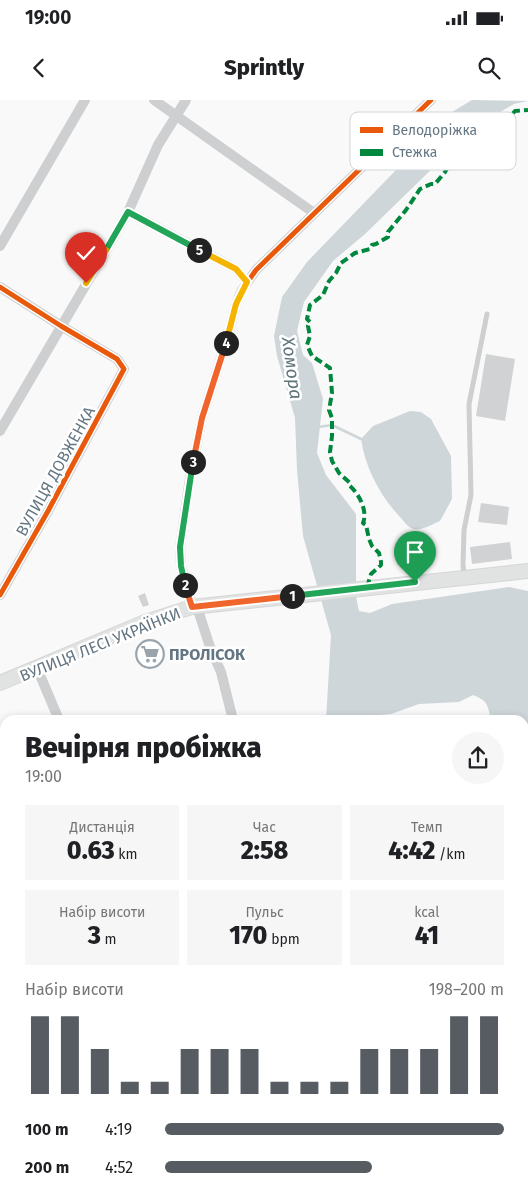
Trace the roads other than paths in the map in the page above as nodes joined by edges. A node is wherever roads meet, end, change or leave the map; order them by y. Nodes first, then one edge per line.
1 (85, 100) edge
2 (154, 100) edge
3 (186, 100) edge
4 (431, 100) edge
5 (419, 112) edge
6 (177, 115) junction
7 (359, 170) edge
8 (128, 212) junction
9 (314, 213) junction
10 (0, 246) edge
11 (236, 269) junction
12 (256, 270) junction
13 (247, 282) junction
14 (0, 287) edge
15 (487, 314) dead end
16 (61, 326) junction
17 (0, 431) edge
18 (528, 571) edge
19 (464, 578) junction
20 (0, 595) edge
21 (195, 607) junction
22 (37, 668) junction
23 (0, 683) edge
24 (57, 715) edge
25 (232, 715) edge

1 - 10 street
2 - 6 street
3 - 6 street
4 - 5 street
6 - 8 street
6 - 9 street
7 - 9 street
8 - 11 street
8 - 16 street
9 - 12 street
11 - 12 street
11 - 13 street
12 - 13 street
13 - 21 street
14 - 16 street
15 - 19 lane
16 - 17 street
16 - 20 street, ВУЛИЦЯ ДОВЖЕНКА
18 - 19 main road, ВУЛИЦЯ ЛЕСІ УКРАЇНКИ
19 - 21 main road, ВУЛИЦЯ ЛЕСІ УКРАЇНКИ
21 - 22 main road, ВУЛИЦЯ ЛЕСІ УКРАЇНКИ
21 - 25 street
22 - 23 main road, ВУЛИЦЯ ЛЕСІ УКРАЇНКИ
22 - 24 street

